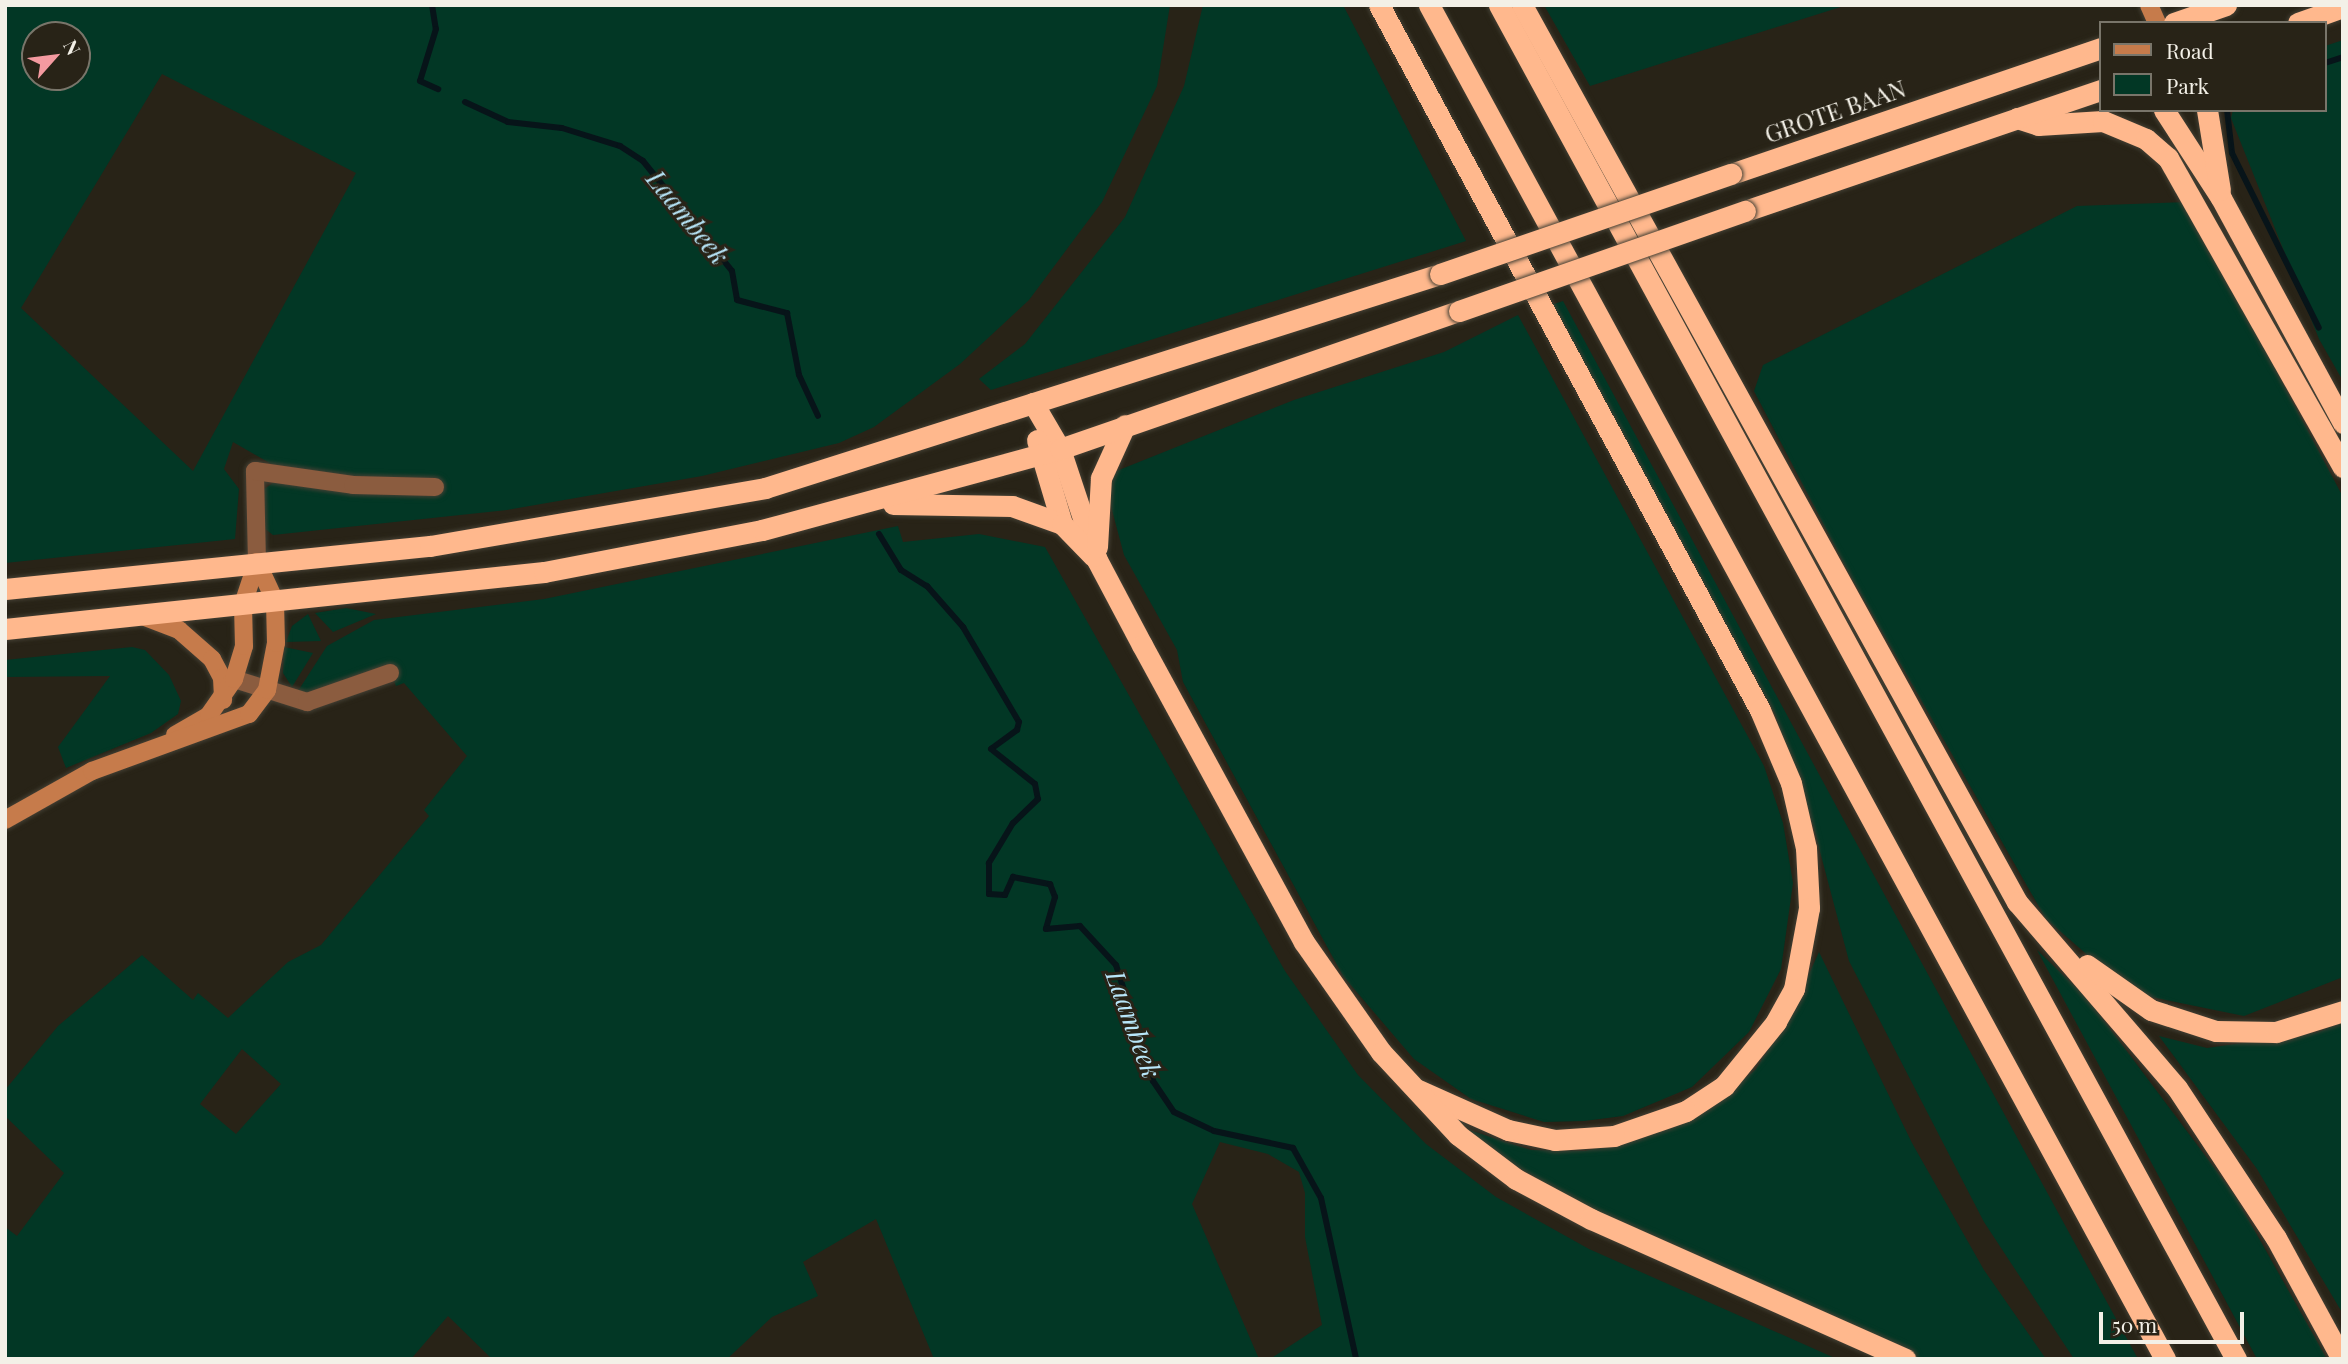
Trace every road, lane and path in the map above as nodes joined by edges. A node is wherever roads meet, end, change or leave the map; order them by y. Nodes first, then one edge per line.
1 (1379, 5) edge
2 (1429, 5) edge
3 (1499, 5) edge
4 (1522, 5) edge
5 (2149, 5) edge
6 (2226, 5) edge
7 (2343, 7) edge
8 (2156, 21) edge
9 (2180, 21) edge
10 (2304, 21) edge
11 (2096, 52) edge
12 (2100, 90) edge
13 (2165, 112) edge
14 (2207, 112) edge
15 (2017, 118) junction
16 (2221, 198) junction
17 (1033, 403) junction
18 (2343, 423) edge
19 (1125, 425) junction
20 (1060, 449) junction
21 (1039, 454) junction
22 (2343, 467) edge
23 (435, 487) dead end
24 (870, 503) junction
25 (1062, 524) junction
26 (1097, 560) junction
27 (257, 562) junction
28 (5, 589) edge
29 (275, 601) junction
30 (243, 604) junction
31 (139, 615) junction
32 (5, 629) edge
33 (390, 673) dead end
34 (234, 679) junction
35 (267, 690) junction
36 (223, 700) junction
37 (158, 746) junction
38 (5, 820) edge
39 (2004, 878) junction
40 (2343, 1011) edge
41 (1418, 1090) junction
42 (1905, 1359) edge
43 (2165, 1359) edge
44 (2236, 1359) edge
45 (2342, 1359) edge

1 - 41 highway
2 - 43 highway
3 - 44 highway
4 - 39 highway
5 - 8 street
6 - 9 highway
7 - 10 highway
11 - 17 highway, GROTE BAAN, bridge
12 - 15 highway
13 - 16 highway
14 - 16 highway
15 - 19 highway, bridge
15 - 22 highway
16 - 18 highway
17 - 20 highway
17 - 21 highway
17 - 27 highway, GROTE BAAN
19 - 20 highway
19 - 26 highway
20 - 21 highway
20 - 26 highway
21 - 24 highway
21 - 25 highway
23 - 27 street
24 - 25 highway
24 - 29 highway
25 - 26 highway
26 - 41 highway
27 - 28 highway, GROTE BAAN
27 - 29 street
27 - 30 street
29 - 30 highway
29 - 35 street
30 - 31 highway
30 - 34 street
31 - 32 highway
31 - 36 street
33 - 35 street
34 - 35 street
34 - 36 street
35 - 37 street
36 - 37 street
37 - 38 street
39 - 40 highway
39 - 45 highway
41 - 42 highway

